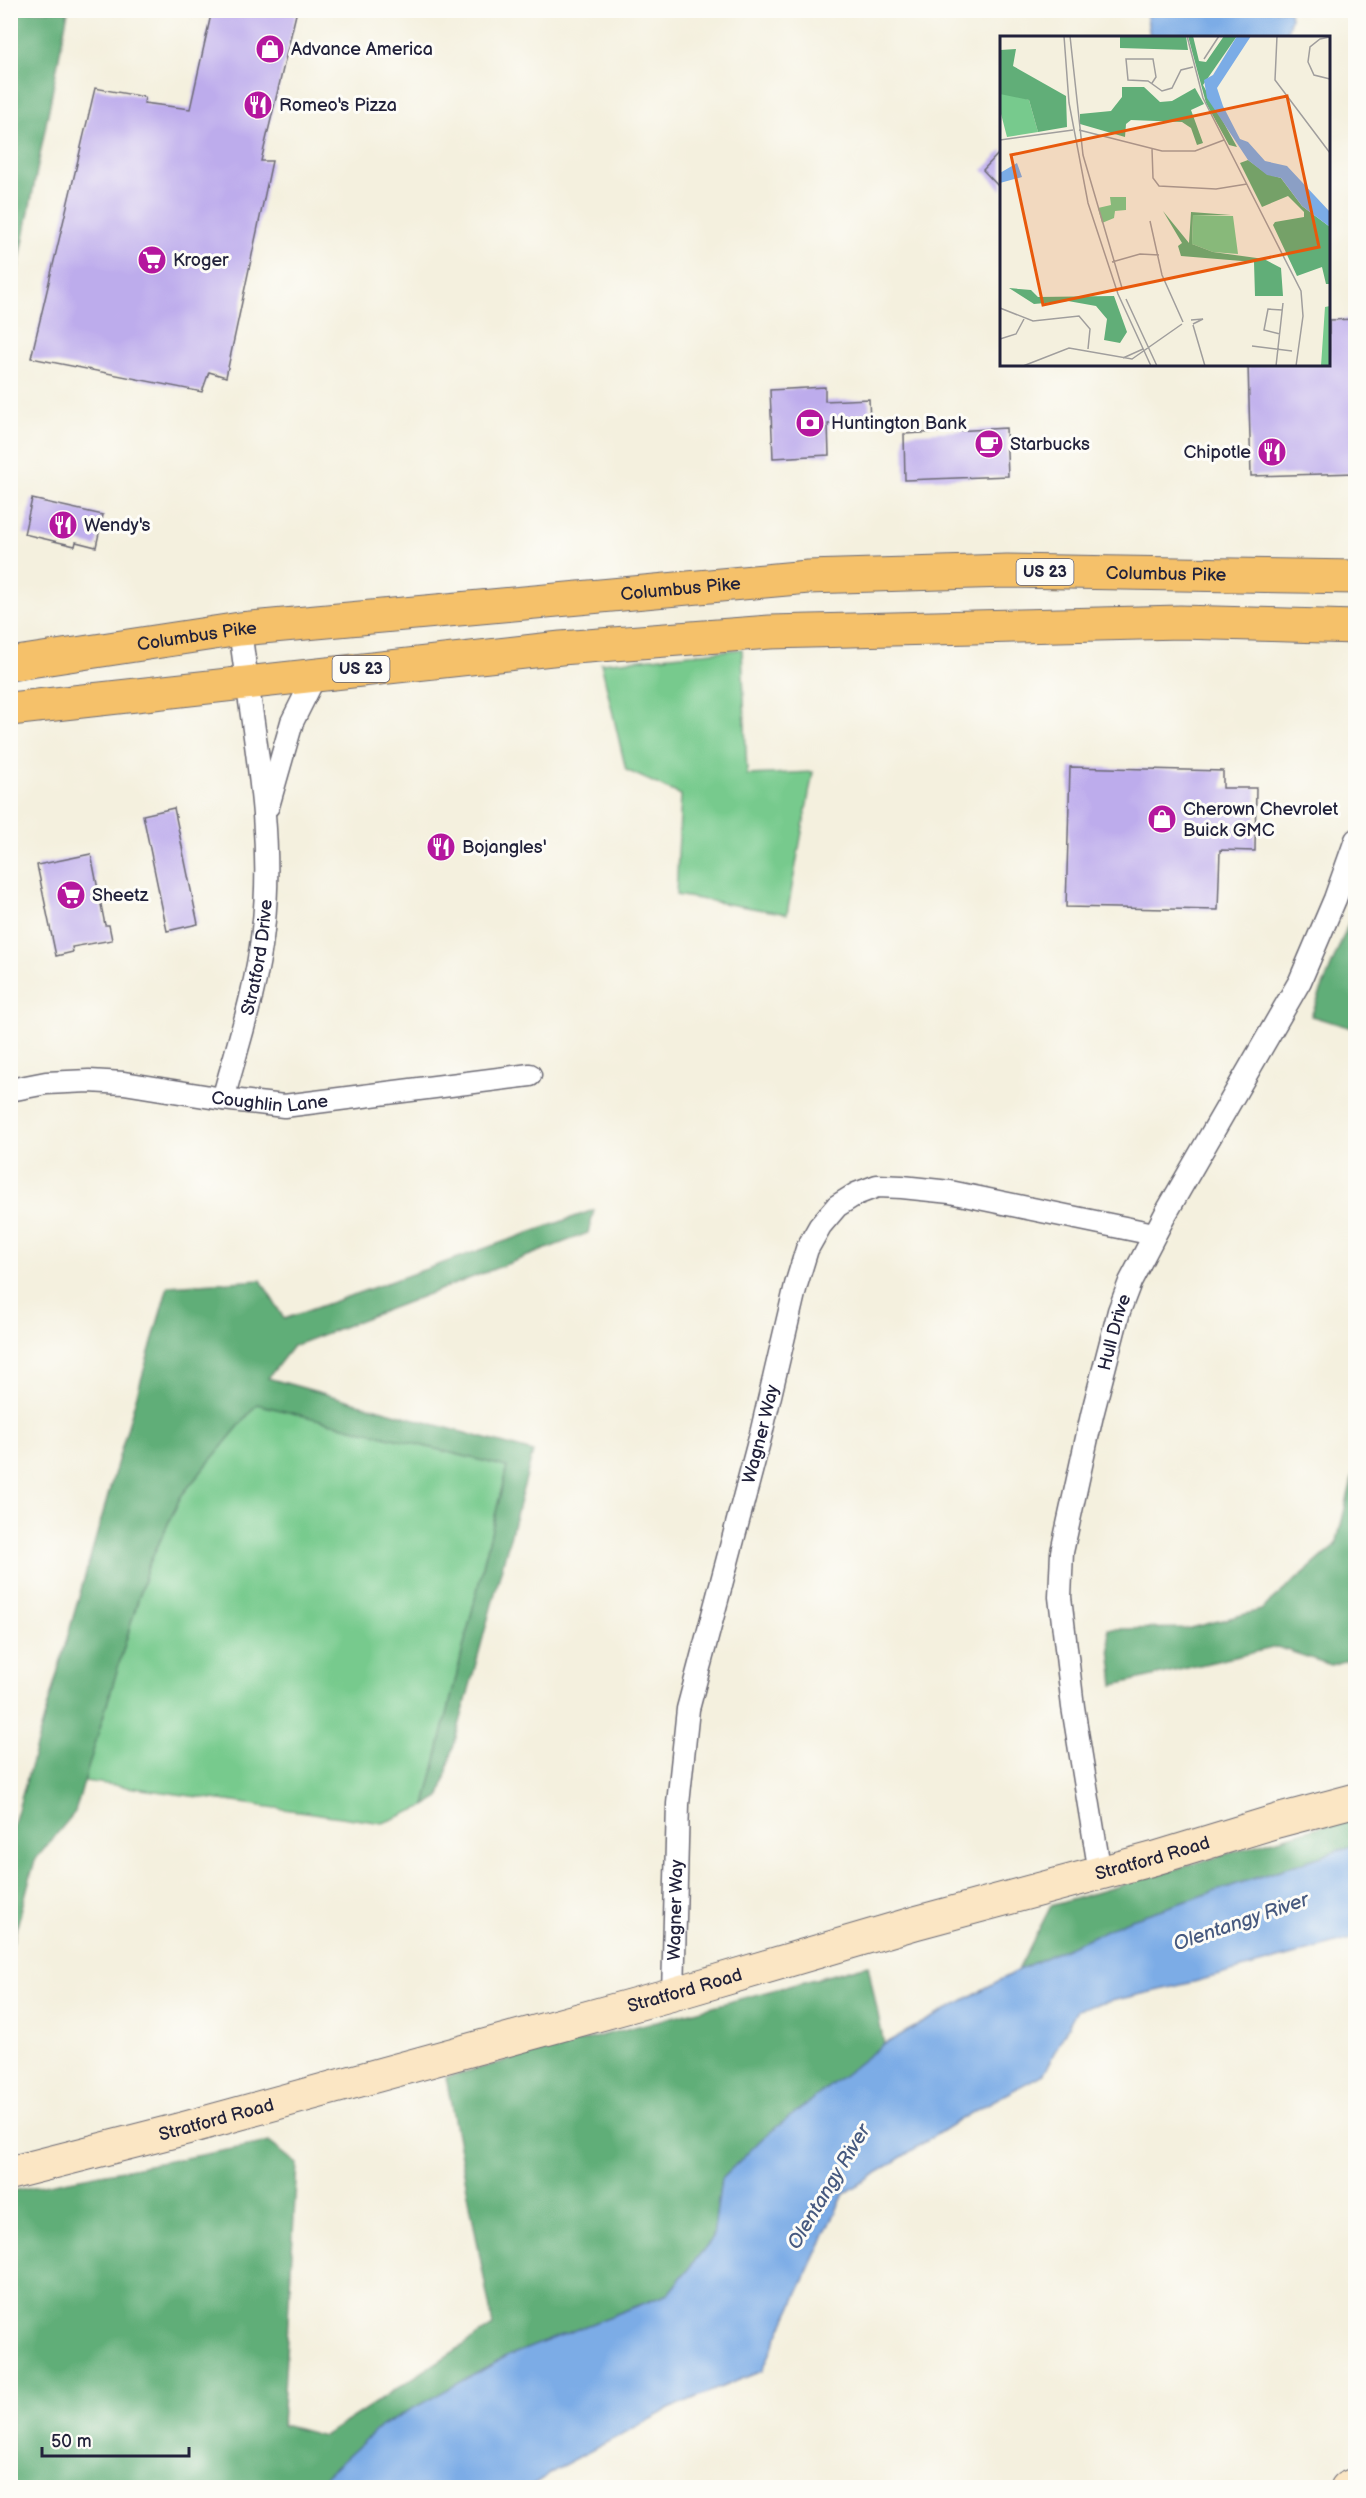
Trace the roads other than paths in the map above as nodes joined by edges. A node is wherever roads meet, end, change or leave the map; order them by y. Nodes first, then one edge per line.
1 (1356, 577) edge
2 (1356, 605) edge
3 (1180, 622) junction
4 (1356, 627) edge
5 (240, 629) junction
6 (10, 664) edge
7 (315, 674) junction
8 (247, 682) junction
9 (10, 709) edge
10 (266, 813) junction
11 (1356, 840) edge
12 (530, 1075) dead end
13 (10, 1090) edge
14 (223, 1099) junction
15 (1154, 1234) junction
16 (1356, 1800) edge
17 (1100, 1873) junction
18 (673, 1994) junction
19 (10, 2173) edge
20 (1356, 2484) edge
21 (1347, 2487) edge

1 - 5 highway, Columbus Pike / US 23
2 - 3 highway
3 - 4 highway, US 23
3 - 7 highway, US 23
5 - 6 highway, Columbus Pike / US 23
5 - 8 street, Stratford Drive
7 - 8 highway, US 23
7 - 10 street, Stratford Drive
8 - 9 highway, US 23
8 - 10 street, Stratford Drive
10 - 14 street, Stratford Drive
11 - 15 street, Hull Drive
12 - 14 street, Coughlin Lane
13 - 14 street, Coughlin Lane
15 - 17 street, Hull Drive
15 - 18 street, Wagner Way
16 - 17 street, Stratford Road
17 - 18 street, Stratford Road
18 - 19 street, Stratford Road
20 - 21 street

